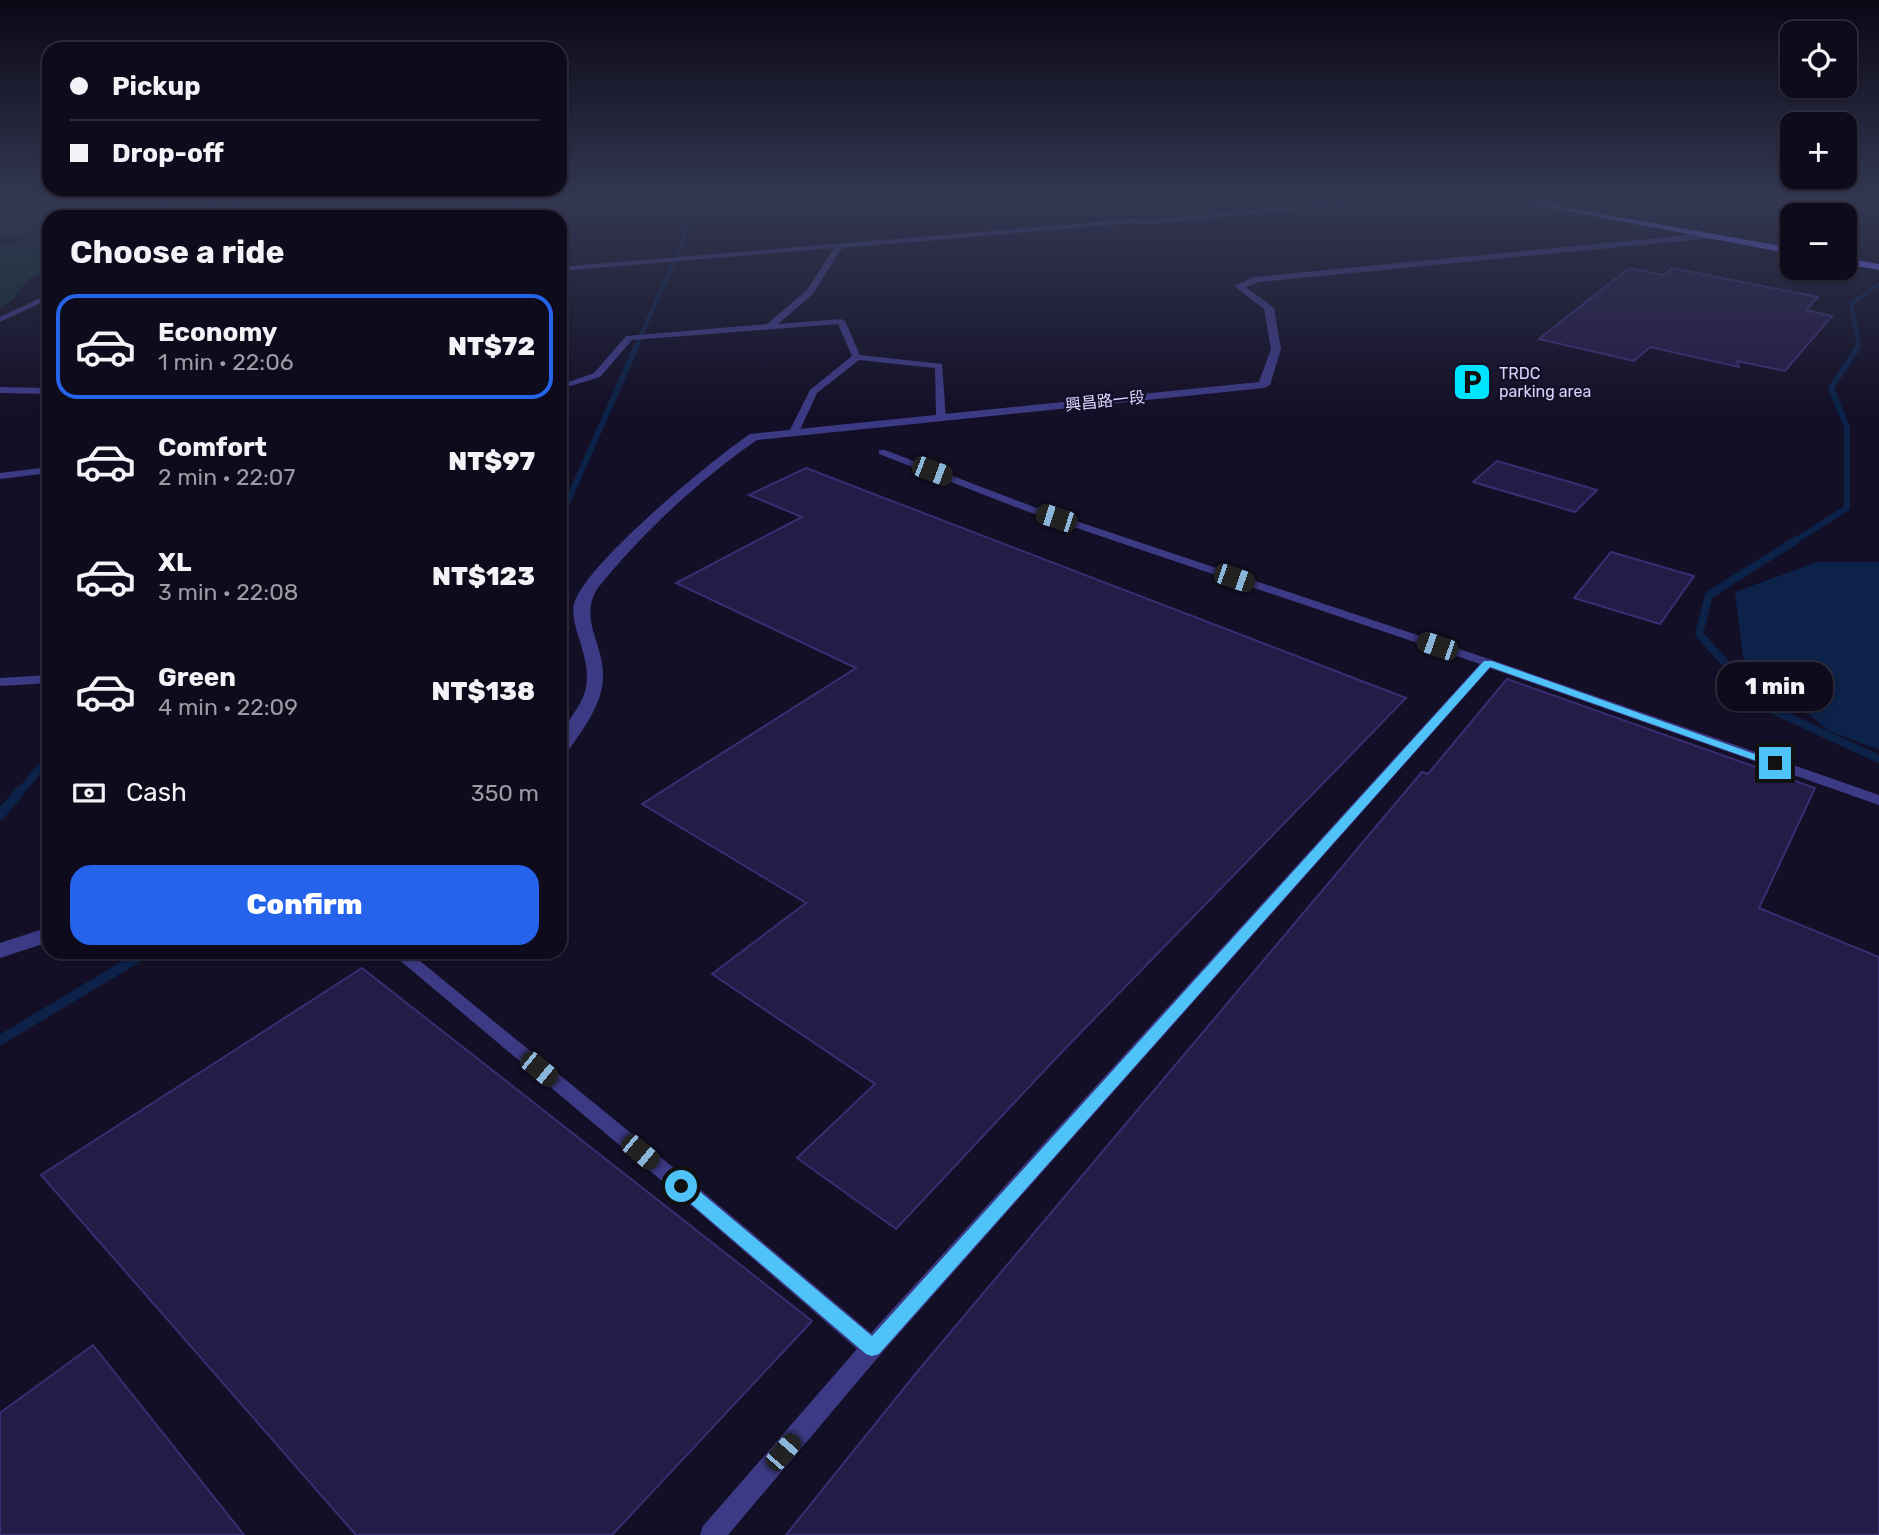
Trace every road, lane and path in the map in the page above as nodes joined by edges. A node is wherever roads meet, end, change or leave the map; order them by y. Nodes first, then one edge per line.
1 (823, 272) edge
2 (1335, 272) edge
3 (42, 300) edge
4 (0, 320) edge
5 (771, 325) junction
6 (857, 357) junction
7 (567, 384) dead end
8 (0, 390) edge
9 (42, 391) edge
10 (941, 418) junction
11 (793, 432) junction
12 (883, 452) dead end
13 (42, 471) edge
14 (0, 476) edge
15 (1488, 663) junction
16 (42, 679) edge
17 (0, 682) edge
18 (567, 740) edge
19 (1879, 800) edge
20 (42, 936) edge
21 (0, 951) edge
22 (406, 959) edge
23 (872, 1348) junction
24 (712, 1535) edge

1 - 5 lane
2 - 10 street, 興昌路一段
3 - 4 lane
5 - 6 lane
5 - 7 lane
6 - 10 lane
6 - 11 lane
8 - 9 lane
10 - 11 street, 興昌路一段
11 - 18 street, 興昌路一段
12 - 15 lane
13 - 14 lane
15 - 19 lane
15 - 23 lane
16 - 17 lane
20 - 21 street
22 - 23 lane
23 - 24 lane

